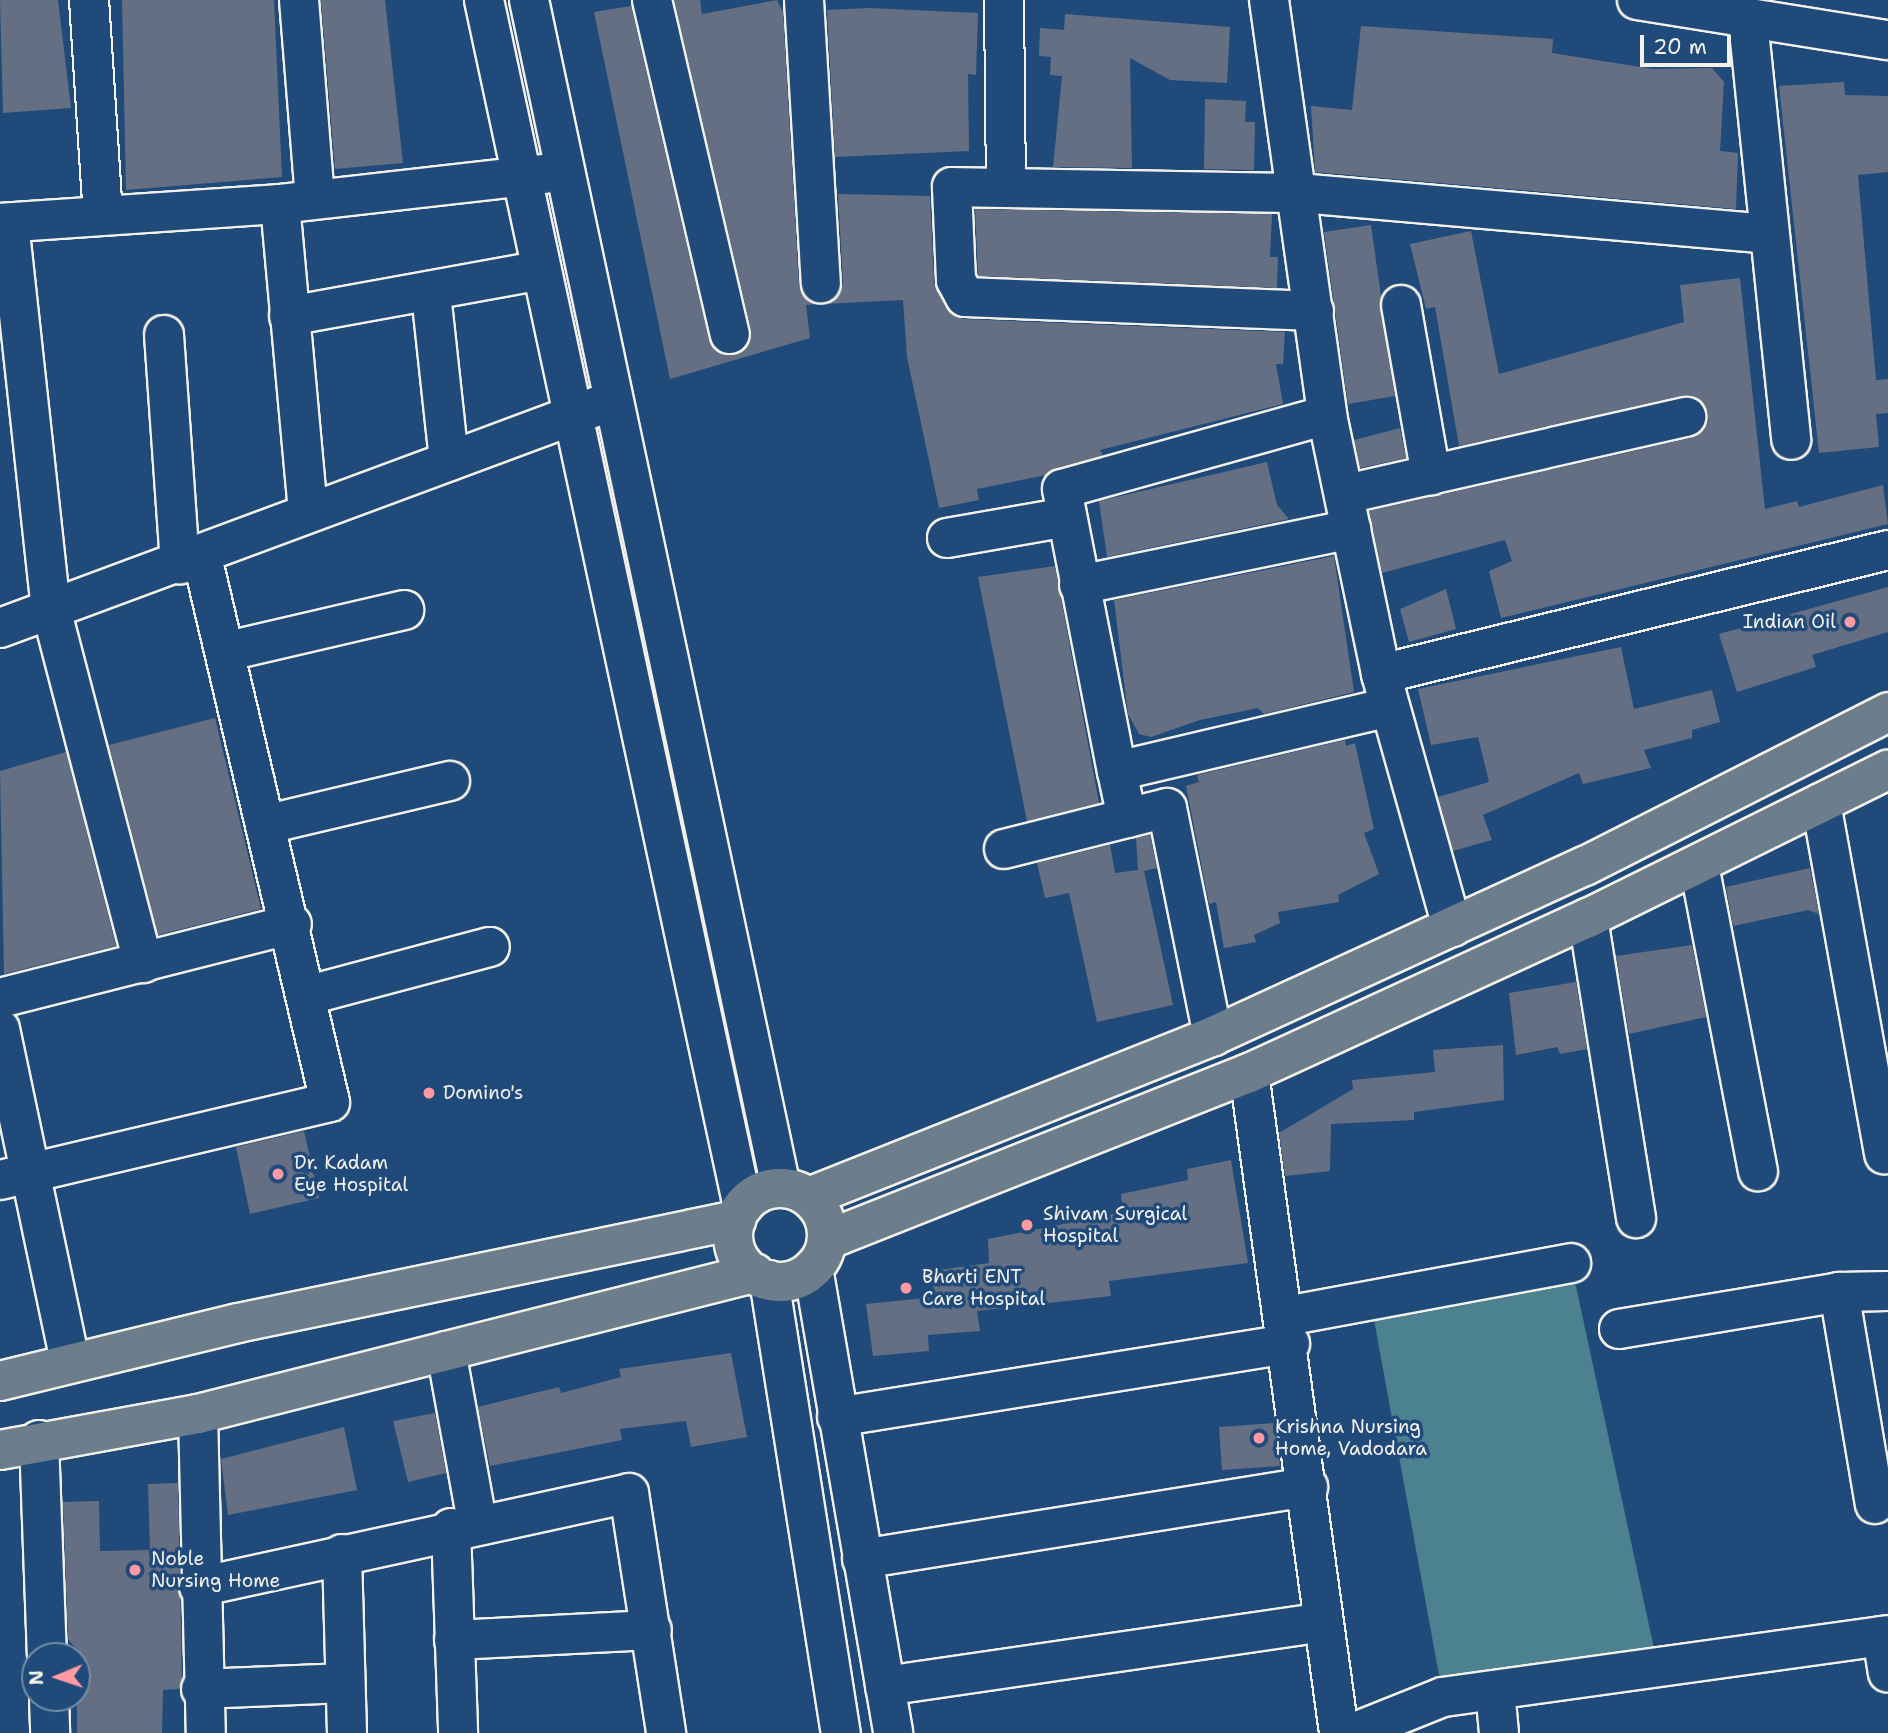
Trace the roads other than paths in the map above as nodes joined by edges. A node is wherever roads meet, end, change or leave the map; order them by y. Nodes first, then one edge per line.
1 (89, 0) edge
2 (299, 0) edge
3 (484, 0) edge
4 (529, 0) edge
5 (652, 0) edge
6 (804, 0) edge
7 (1004, 0) edge
8 (1269, 0) edge
9 (1637, 0) edge
10 (1748, 21) junction
11 (1888, 40) edge
12 (568, 172) junction
13 (521, 176) junction
14 (1006, 187) junction
15 (1300, 193) junction
16 (297, 201) junction
17 (103, 214) junction
18 (4, 223) edge
19 (1766, 234) junction
20 (541, 270) junction
21 (821, 283) dead end
22 (431, 294) junction
23 (1401, 305) dead end
24 (1314, 311) junction
25 (289, 316) junction
26 (730, 334) dead end
27 (164, 335) dead end
28 (618, 398) junction
29 (573, 415) junction
30 (1327, 415) junction
31 (1686, 417) dead end
32 (1791, 440) dead end
33 (449, 461) junction
34 (1431, 475) junction
35 (308, 512) junction
36 (1349, 512) junction
37 (1067, 517) junction
38 (947, 538) dead end
39 (1888, 550) edge
40 (191, 561) junction
41 (1079, 585) junction
42 (51, 609) junction
43 (404, 610) dead end
44 (0, 628) edge
45 (228, 651) junction
46 (1386, 690) junction
47 (1888, 712) edge
48 (1888, 770) edge
49 (1117, 771) junction
50 (450, 781) dead end
51 (1821, 803) junction
52 (1127, 818) junction
53 (268, 824) junction
54 (1004, 849) dead end
55 (1699, 864) junction
56 (1588, 918) junction
57 (292, 924) junction
58 (1452, 927) junction
59 (490, 947) dead end
60 (143, 964) junction
61 (309, 995) junction
62 (0, 998) edge
63 (0, 1029) edge
64 (1213, 1036) junction
65 (1249, 1073) junction
66 (1884, 1154) dead end
67 (1758, 1171) dead end
68 (14, 1177) edge
69 (795, 1193) junction
70 (739, 1214) junction
71 (1636, 1218) dead end
72 (820, 1254) junction
73 (1571, 1263) dead end
74 (761, 1277) junction
75 (1888, 1291) edge
76 (1839, 1292) junction
77 (1619, 1329) dead end
78 (1288, 1330) junction
79 (446, 1351) junction
80 (70, 1362) junction
81 (0, 1381) edge
82 (198, 1413) junction
83 (837, 1417) junction
84 (40, 1440) junction
85 (0, 1450) edge
86 (1308, 1487) junction
87 (1875, 1504) dead end
88 (464, 1525) junction
89 (342, 1554) junction
90 (862, 1559) junction
91 (199, 1587) junction
92 (1322, 1622) junction
93 (652, 1630) junction
94 (454, 1640) junction
95 (47, 1642) edge
96 (1886, 1648) edge
97 (345, 1683) junction
98 (885, 1686) junction
99 (201, 1689) junction
100 (1495, 1690) junction
101 (49, 1712) edge
102 (50, 1733) edge
103 (206, 1733) edge
104 (346, 1733) edge
105 (457, 1733) edge
106 (666, 1733) edge
107 (841, 1733) edge
108 (893, 1733) edge
109 (1339, 1733) edge
110 (1353, 1733) edge
111 (1499, 1733) edge

1 - 17 street
2 - 16 street
3 - 13 street
4 - 12 street
5 - 26 street
6 - 21 street
7 - 14 street
8 - 15 street
9 - 10 street
10 - 11 street
10 - 19 street
12 - 13 street
12 - 28 street
13 - 16 street
13 - 20 street
14 - 15 street
14 - 24 street
15 - 19 street
15 - 24 street
16 - 17 street
16 - 25 street
17 - 18 street
18 - 42 street
19 - 32 street
20 - 22 street
20 - 29 street
22 - 25 street
22 - 33 street
23 - 34 street
24 - 30 street
25 - 35 street
27 - 40 street
28 - 29 street
28 - 69 street
29 - 33 street
29 - 70 street
30 - 36 street
30 - 37 street
31 - 34 street
33 - 35 street
34 - 36 street
35 - 40 street
36 - 41 street
36 - 46 street
37 - 38 street
37 - 41 street
39 - 46 street
40 - 42 street
40 - 45 street
41 - 49 street
42 - 44 street
42 - 60 street
43 - 45 street
45 - 53 street
46 - 49 street
46 - 58 street
47 - 58 highway
48 - 51 highway
49 - 52 street
50 - 53 street
51 - 55 highway
51 - 66 street
52 - 54 street
52 - 64 street
53 - 57 street
55 - 56 highway
55 - 67 street
56 - 65 highway
56 - 71 street
57 - 60 street
57 - 61 street
58 - 64 highway
59 - 61 street
60 - 62 street
61 - 68 street
63 - 68 street
64 - 69 highway
65 - 72 highway
65 - 78 street
68 - 80 street
69 - 70 highway
69 - 72 highway
70 - 74 highway
70 - 80 highway
72 - 74 highway
72 - 83 street
73 - 78 street
74 - 79 highway
74 - 107 street
75 - 76 street
76 - 77 street
76 - 87 street
78 - 83 street
78 - 86 street
79 - 82 highway
79 - 88 street
80 - 81 highway
82 - 84 highway
82 - 91 street
83 - 90 street
84 - 85 highway
84 - 95 street
86 - 90 street
86 - 92 street
88 - 89 street
88 - 93 street
88 - 94 street
89 - 91 street
89 - 97 street
90 - 98 street
91 - 99 street
92 - 98 street
92 - 109 street
93 - 94 street
93 - 106 street
94 - 105 street
96 - 100 street
97 - 99 street
97 - 104 street
98 - 108 street
99 - 103 street
100 - 110 street
100 - 111 street
101 - 102 street

